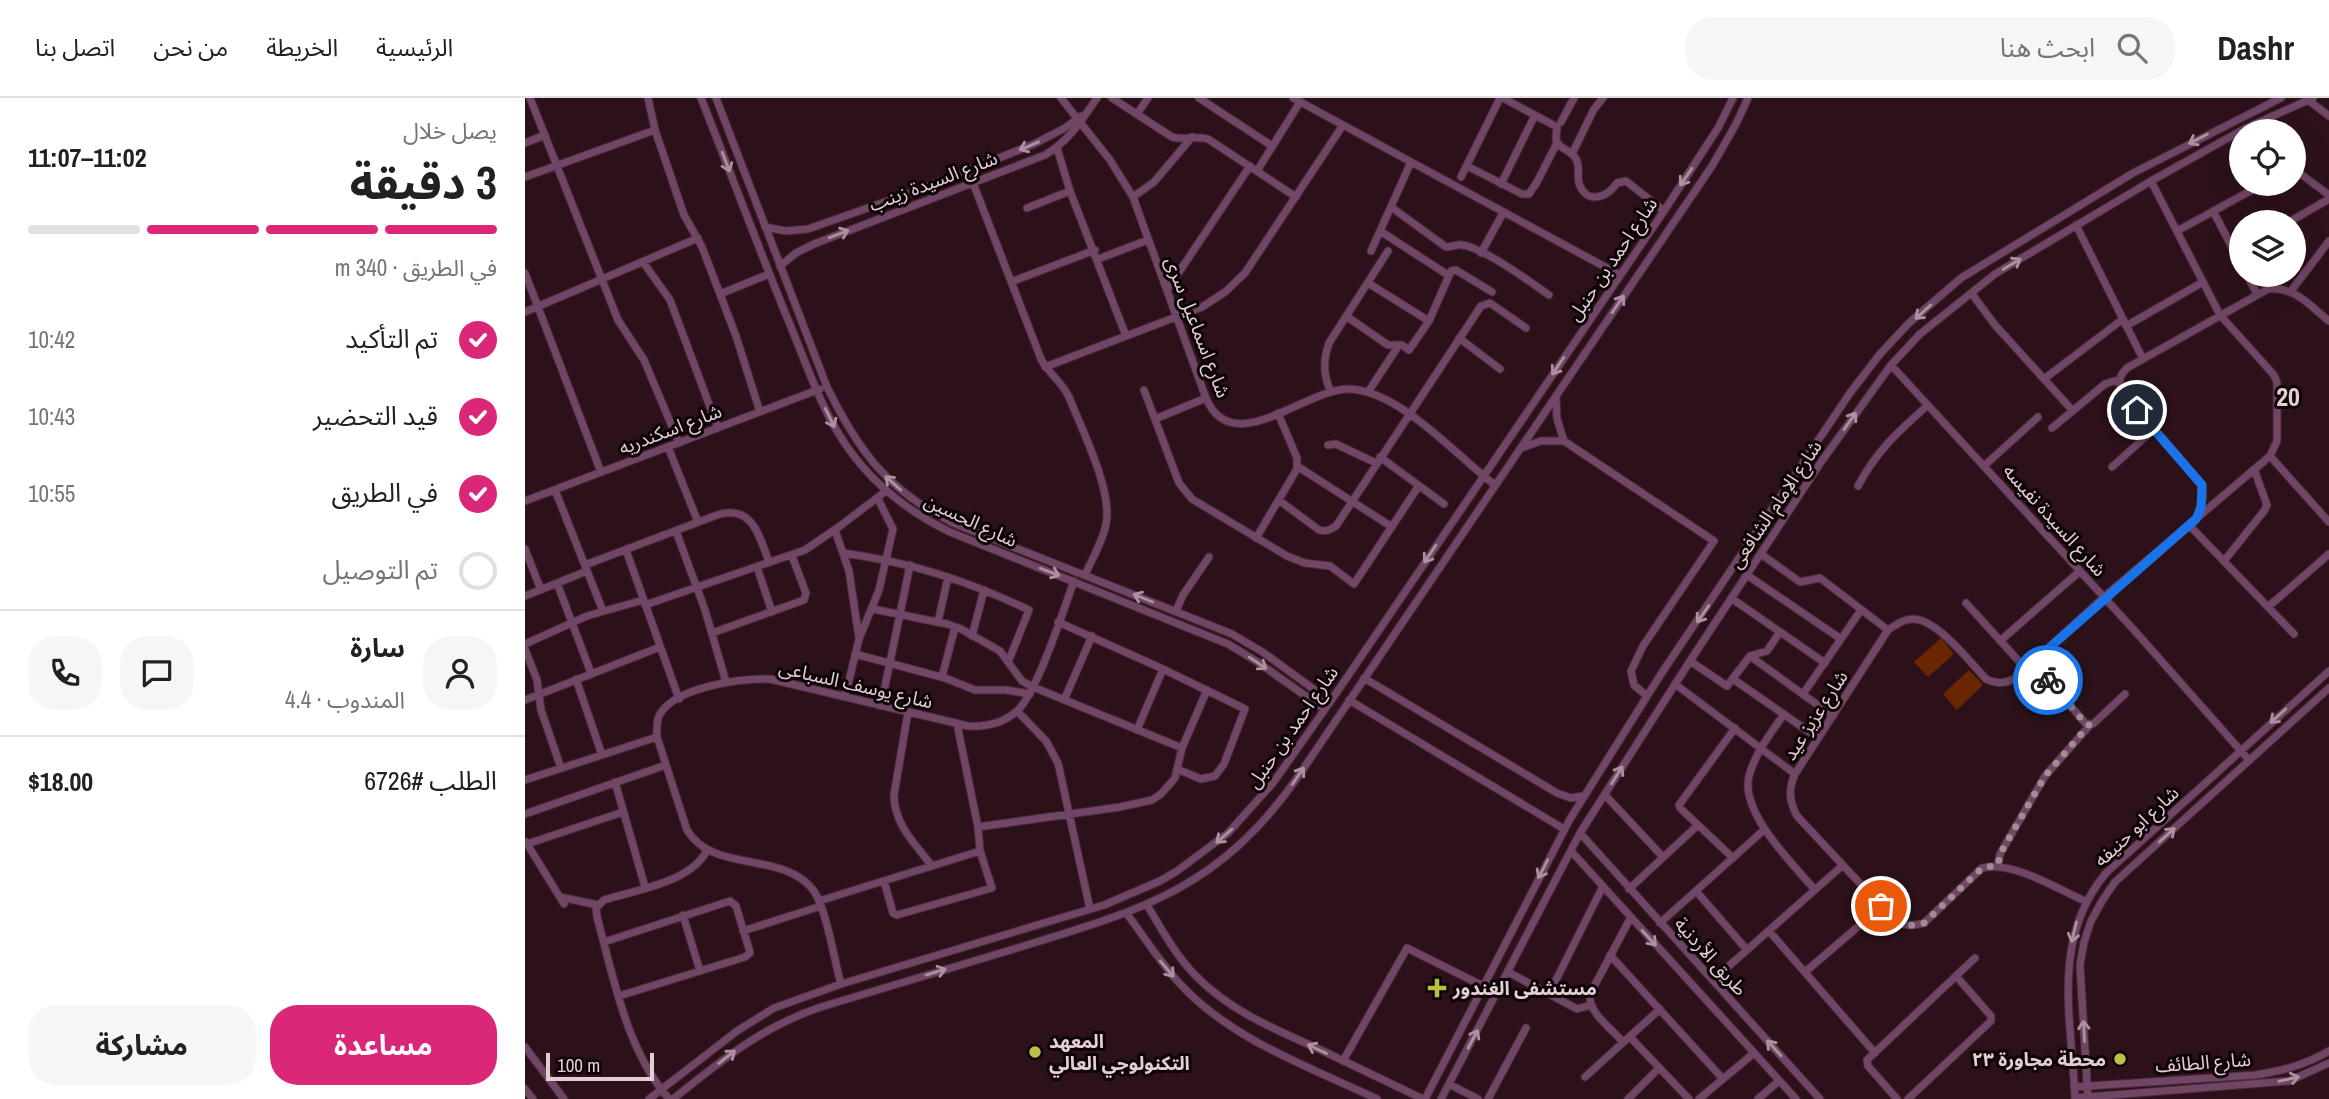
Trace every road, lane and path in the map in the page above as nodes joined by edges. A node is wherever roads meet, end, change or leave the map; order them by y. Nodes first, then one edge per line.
1 (530, 98) edge
2 (648, 98) edge
3 (701, 98) edge
4 (716, 98) edge
5 (1061, 98) edge
6 (1097, 98) edge
7 (1112, 98) edge
8 (1148, 98) edge
9 (1199, 98) edge
10 (1501, 98) edge
11 (1523, 98) edge
12 (1574, 98) edge
13 (1603, 98) edge
14 (1733, 98) edge
15 (1748, 98) edge
16 (2281, 98) edge
17 (1296, 99) edge
18 (2311, 99) edge
19 (1519, 107) junction
20 (1137, 114) junction
21 (1535, 115) junction
22 (2329, 115) edge
23 (1080, 121) junction
24 (1561, 122) dead end
25 (1343, 125) junction
26 (655, 130) junction
27 (545, 135) junction
28 (1193, 137) junction
29 (525, 143) edge
30 (1557, 143) junction
31 (1272, 146) junction
32 (1056, 148) junction
33 (1702, 152) junction
34 (1572, 154) junction
35 (1411, 162) junction
36 (557, 165) junction
37 (1250, 166) junction
38 (1467, 166) junction
39 (1711, 166) junction
40 (968, 170) junction
41 (1258, 171) junction
42 (525, 177) edge
43 (1461, 177) dead end
44 (2306, 179) edge
45 (2151, 181) junction
46 (973, 183) junction
47 (1501, 184) junction
48 (1070, 191) junction
49 (2241, 196) edge
50 (1133, 197) junction
51 (1296, 197) junction
52 (2329, 197) edge
53 (2078, 206) junction
54 (1391, 207) junction
55 (1027, 208) dead end
56 (1664, 211) junction
57 (2213, 211) junction
58 (2306, 211) edge
59 (1503, 213) junction
60 (2085, 219) junction
61 (2076, 225) junction
62 (765, 227) junction
63 (1380, 231) junction
64 (2177, 231) junction
65 (2229, 236) edge
66 (698, 238) junction
67 (1148, 240) junction
68 (2329, 241) edge
69 (1094, 250) junction
70 (1371, 251) dead end
71 (1388, 251) dead end
72 (1481, 253) junction
73 (1098, 259) junction
74 (643, 262) junction
75 (780, 266) junction
76 (525, 273) edge
77 (769, 274) junction
78 (1448, 275) junction
79 (1620, 275) junction
80 (602, 279) junction
81 (1011, 282) junction
82 (2203, 282) junction
83 (1368, 283) junction
84 (2253, 287) edge
85 (1167, 290) junction
86 (2291, 291) junction
87 (1492, 292) dead end
88 (720, 294) junction
89 (1972, 294) junction
90 (2257, 294) junction
91 (1549, 295) dead end
92 (538, 307) junction
93 (525, 312) edge
94 (2220, 315) junction
95 (1346, 316) junction
96 (1177, 317) junction
97 (2329, 320) edge
98 (1429, 321) junction
99 (2124, 322) junction
100 (1526, 328) dead end
101 (1126, 336) junction
102 (1459, 338) junction
103 (1399, 345) junction
104 (2143, 359) junction
105 (1891, 365) junction
106 (1045, 367) junction
107 (1500, 369) dead end
108 (2044, 379) junction
109 (2119, 382) junction
110 (827, 387) junction
111 (817, 390) junction
112 (1144, 390) dead end
113 (1331, 392) junction
114 (1368, 392) junction
115 (1556, 395) junction
116 (1206, 398) junction
117 (1928, 405) junction
118 (2073, 411) junction
119 (760, 412) junction
120 (1278, 413) junction
121 (1408, 414) junction
122 (2038, 417) dead end
123 (1155, 419) junction
124 (718, 428) junction
125 (2052, 429) dead end
126 (2154, 429) junction
127 (1563, 441) junction
128 (679, 443) junction
129 (1328, 445) dead end
130 (668, 447) junction
131 (1520, 449) junction
132 (2270, 456) junction
133 (1378, 460) junction
134 (1297, 466) junction
135 (1984, 466) junction
136 (2112, 467) dead end
137 (2255, 470) junction
138 (601, 472) junction
139 (1483, 476) junction
140 (1495, 485) junction
141 (1858, 486) dead end
142 (1418, 487) junction
143 (555, 490) junction
144 (886, 491) junction
145 (878, 499) junction
146 (1351, 500) junction
147 (525, 501) edge
148 (1280, 501) junction
149 (1444, 504) dead end
150 (2196, 519) junction
151 (698, 522) junction
152 (2329, 522) edge
153 (953, 523) junction
154 (2189, 525) junction
155 (1392, 527) junction
156 (835, 530) junction
157 (676, 531) junction
158 (950, 532) junction
159 (1256, 538) junction
160 (525, 548) edge
161 (626, 550) junction
162 (843, 553) junction
163 (1761, 554) junction
164 (2329, 554) edge
165 (792, 556) junction
166 (1209, 557) dead end
167 (886, 559) junction
168 (2224, 561) junction
169 (769, 562) junction
170 (910, 565) junction
171 (757, 567) junction
172 (586, 568) junction
173 (2080, 571) junction
174 (1085, 575) junction
175 (1747, 575) junction
176 (948, 577) junction
177 (1727, 579) junction
178 (1074, 581) junction
179 (557, 583) junction
180 (1739, 587) junction
181 (698, 588) junction
182 (541, 590) junction
183 (984, 590) junction
184 (525, 596) edge
185 (2104, 597) junction
186 (1731, 598) junction
187 (644, 603) junction
188 (1966, 603) dead end
189 (2269, 607) junction
190 (873, 609) junction
191 (1861, 610) junction
192 (603, 611) junction
193 (1176, 611) junction
194 (772, 612) junction
195 (900, 614) junction
196 (572, 622) junction
197 (939, 622) junction
198 (1058, 622) junction
199 (955, 627) junction
200 (1221, 629) junction
201 (1888, 630) junction
202 (1780, 632) junction
203 (712, 633) junction
204 (2294, 634) dead end
205 (972, 636) junction
206 (1092, 636) junction
207 (859, 639) junction
208 (1841, 639) junction
209 (1217, 640) junction
210 (2000, 642) junction
211 (525, 646) edge
212 (660, 647) junction
213 (855, 654) junction
214 (1750, 656) junction
215 (1009, 660) junction
216 (1690, 661) junction
217 (2033, 662) junction
218 (890, 663) junction
219 (1825, 663) junction
220 (1163, 669) junction
221 (2026, 669) junction
222 (2329, 670) edge
223 (591, 673) junction
224 (942, 677) junction
225 (1364, 678) junction
226 (576, 679) junction
227 (1733, 679) junction
228 (726, 682) junction
229 (1675, 684) junction
230 (2329, 688) edge
231 (1031, 690) junction
232 (1207, 690) junction
233 (537, 694) junction
234 (1803, 694) junction
235 (2125, 694) dead end
236 (1647, 696) junction
237 (845, 697) junction
238 (679, 699) junction
239 (525, 700) edge
240 (1064, 700) junction
241 (1349, 700) junction
242 (1330, 701) junction
243 (881, 706) junction
244 (1324, 709) junction
245 (1017, 711) junction
246 (908, 712) junction
247 (1784, 714) junction
248 (1833, 716) junction
249 (957, 724) junction
250 (2089, 725) junction
251 (1735, 729) junction
252 (1137, 730) junction
253 (657, 737) junction
254 (1818, 738) junction
255 (1182, 748) junction
256 (1761, 748) junction
257 (2241, 751) junction
258 (602, 755) junction
259 (2249, 760) junction
260 (666, 765) junction
261 (561, 768) junction
262 (1177, 769) junction
263 (1795, 774) junction
264 (525, 780) edge
265 (615, 782) junction
266 (1605, 795) junction
267 (1584, 796) junction
268 (623, 811) junction
269 (525, 814) edge
270 (1069, 814) junction
271 (1243, 819) junction
272 (1698, 825) junction
273 (978, 827) junction
274 (1564, 829) junction
275 (1765, 829) junction
276 (1254, 831) junction
277 (1580, 833) junction
278 (526, 843) edge
279 (708, 850) junction
280 (980, 850) junction
281 (1571, 851) junction
282 (1663, 858) junction
283 (1733, 858) junction
284 (1843, 865) junction
285 (1998, 865) junction
286 (932, 866) junction
287 (884, 881) junction
288 (1603, 886) junction
289 (645, 887) junction
290 (1629, 889) junction
291 (1815, 890) junction
292 (1696, 891) junction
293 (2085, 901) junction
294 (820, 904) junction
295 (598, 905) junction
296 (1147, 905) junction
297 (1881, 906) junction
298 (1090, 909) junction
299 (1127, 914) junction
300 (683, 915) junction
301 (1631, 917) junction
302 (1660, 923) junction
303 (743, 931) junction
304 (1769, 931) junction
305 (996, 937) junction
306 (604, 942) junction
307 (1747, 950) junction
308 (1001, 953) junction
309 (1610, 955) junction
310 (1975, 958) dead end
311 (700, 971) junction
312 (1508, 972) junction
313 (1805, 972) junction
314 (1956, 976) junction
315 (1713, 980) junction
316 (841, 984) junction
317 (1483, 986) junction
318 (1549, 994) junction
319 (619, 996) junction
320 (1591, 1005) junction
321 (1660, 1009) junction
322 (1526, 1028) dead end
323 (1627, 1040) junction
324 (525, 1047) edge
325 (2329, 1052) edge
326 (1753, 1053) junction
327 (1875, 1053) junction
328 (1343, 1061) junction
329 (2329, 1063) edge
330 (1659, 1068) junction
331 (1585, 1077) dead end
332 (1723, 1079) junction
333 (1779, 1081) junction
334 (1449, 1084) junction
335 (2087, 1086) junction
336 (2074, 1087) junction
337 (2197, 1088) junction
338 (525, 1089) edge
339 (661, 1089) junction
340 (2088, 1098) edge
341 (533, 1099) edge
342 (564, 1099) edge
343 (649, 1099) edge
344 (671, 1099) edge
345 (1377, 1099) edge
346 (1424, 1099) edge
347 (1441, 1099) edge
348 (1478, 1099) edge
349 (1488, 1099) edge
350 (1628, 1099) edge
351 (1689, 1099) edge
352 (1699, 1099) edge
353 (1758, 1099) edge
354 (1795, 1099) edge
355 (1820, 1099) edge
356 (1897, 1099) edge
357 (1908, 1099) edge
358 (2075, 1099) edge
359 (2197, 1099) edge

1 - 27 street
2 - 26 street
3 -> 77 street, شارع الحسين
4 - 62 street, شارع الحسين
5 - 23 street, شارع اسماعيل سرى
6 - 23 street, شارع السيدة زينب
7 - 20 street
8 - 20 street
9 - 31 street
10 - 19 street
10 - 38 street
11 - 19 street
12 - 24 street
13 - 34 street
14 - 33 street, شارع احمد بن حنبل
15 - 39 street, شارع احمد بن حنبل
16 -> 53 street, شارع الإمام الشافعى
17 - 25 street
17 - 31 street
18 - 22 street
18 - 45 street, شارع الإمام الشافعى
19 - 21 street
20 - 28 street
21 - 30 street
21 - 47 street
23 - 32 street, شارع السيدة زينب
23 -> 40 street, شارع السيدة زينب
23 - 50 street, شارع اسماعيل سرى
25 - 35 street
25 - 51 street
26 - 36 street
26 - 66 street
27 - 29 street
27 - 36 street
28 - 37 street
28 - 50 street
30 - 34 street
30 - 47 street
31 - 41 street
32 - 46 street, شارع السيدة زينب
32 - 48 street
33 - 39 street
33 -> 56 street, شارع احمد بن حنبل
34 - 56 street
35 - 54 street
35 - 59 street
36 - 42 street
36 - 80 street
37 - 41 street
37 - 85 street
38 - 43 street
38 - 47 street
115 -> 39 street, شارع احمد بن حنبل
40 - 46 street
40 - 62 street, شارع السيدة زينب
41 - 51 street
44 - 52 street
45 - 60 street, شارع الإمام الشافعى
45 - 64 street
75 -> 46 street, شارع السيدة زينب
46 - 81 street
48 - 55 street
48 - 69 street
49 - 57 street
50 - 67 street, شارع اسماعيل سرى
51 - 96 street
52 - 58 street
53 - 60 street
53 -> 177 street, شارع الإمام الشافعى
54 - 63 street
54 - 72 street
56 - 79 street, شارع احمد بن حنبل
57 - 64 street
57 - 65 street
59 - 72 street
59 - 79 street
60 - 61 street, شارع الإمام الشافعى
89 -> 61 street, شارع الإمام الشافعى
61 - 99 street
62 - 75 street, شارع الحسين
63 - 70 street
63 - 78 street
64 - 82 street
66 - 74 street
66 - 88 street
67 - 73 street
67 - 85 street, شارع اسماعيل سرى
68 - 86 street
69 - 73 street
69 - 81 street
71 - 83 street
72 - 91 street
73 - 101 street
74 - 80 street
74 - 124 street
75 - 110 street, شارع الحسين
76 - 92 street
77 - 88 street
77 - 111 street, شارع الحسين
78 - 87 street
78 - 98 street
79 -> 139 street, شارع احمد بن حنبل
80 - 92 street
80 - 128 street
81 - 106 street
82 - 94 street
82 - 99 street
83 - 95 street
83 - 98 street
84 - 90 street
85 - 96 street, شارع اسماعيل سرى
86 - 90 street
86 - 97 street
88 - 119 street
89 - 105 street, شارع الإمام الشافعى
89 - 108 street
90 - 94 street
92 - 93 street
92 - 138 street
94 - 104 street
94 - 132 street
95 - 103 street
95 - 113 street
96 - 101 street
96 - 116 street, شارع اسماعيل سرى
98 - 103 street
99 - 104 street
99 - 108 street
100 - 102 street
101 - 106 street
102 - 107 street
102 - 121 street
103 - 114 street
104 - 109 street
105 - 117 street, شارع السيدة نفيسه
163 -> 105 street, شارع الإمام الشافعى
106 - 174 street
108 - 118 street
109 - 118 street
109 - 126 street
110 - 111 street, شارع اسكندريه
153 -> 110 street, شارع الحسين
111 - 119 street, شارع اسكندريه
111 -> 144 street, شارع الحسين
112 - 123 street
113 - 114 street, شارع اسماعيل سرى
113 - 120 street, شارع اسماعيل سرى
114 - 121 street, شارع اسماعيل سرى
115 - 127 street
115 - 131 street, شارع احمد بن حنبل
116 - 120 street, شارع اسماعيل سرى
116 - 123 street
117 - 135 street, شارع السيدة نفيسه
117 - 141 street
118 - 125 street
119 - 124 street, شارع اسكندريه
120 - 134 street
121 - 133 street
121 - 139 street, شارع اسماعيل سرى
122 - 135 street
123 - 159 street
124 - 128 street, شارع اسكندريه
126 - 136 street
126 - 150 street
127 - 131 street
127 - 236 street
128 - 130 street, شارع اسكندريه
129 - 133 street
130 - 138 street, شارع اسكندريه
130 - 151 street
131 - 140 street, شارع احمد بن حنبل
132 - 137 street
132 - 152 street
133 - 142 street
133 - 146 street
134 - 146 street
134 - 148 street
135 - 173 street, شارع السيدة نفيسه
137 - 150 street
137 - 168 street
138 - 143 street, شارع اسكندريه
139 - 140 street, شارع اسماعيل سرى
139 -> 242 street, شارع احمد بن حنبل
140 - 225 street, شارع احمد بن حنبل
142 - 149 street
142 - 155 street
143 - 147 street, شارع اسكندريه
143 - 172 street
144 - 145 street
144 - 158 street, شارع الحسين
145 - 156 street
145 - 167 street
146 - 148 street
146 - 155 street
148 - 159 street
150 - 154 street
151 - 157 street
151 - 169 street
153 - 158 street
153 - 174 street, شارع الحسين
154 - 168 street
154 - 185 street
155 - 159 street
156 - 162 street
156 - 165 street
157 - 161 street
157 - 181 street
158 -> 178 street, شارع الحسين
160 - 182 street
161 - 172 street
161 - 187 street
162 - 167 street
162 - 207 street
163 - 175 street, شارع الإمام الشافعى
163 - 191 street
164 - 189 street
165 - 169 street
165 - 194 street
166 - 193 street
167 - 170 street
167 - 190 street
168 - 189 street
169 - 171 street
170 - 176 street
170 - 195 street
171 - 181 street
171 - 194 street
172 - 179 street
172 - 192 street
173 - 185 street, شارع السيدة نفيسه
173 - 210 street
193 -> 174 street, شارع الحسين
175 - 180 street, شارع الإمام الشافعى
175 - 208 street
176 - 183 street
176 - 197 street
177 - 180 street
177 -> 236 street, شارع الإمام الشافعى
178 - 198 street, شارع يوسف السباعى
178 - 209 street, شارع الحسين
179 - 182 street
179 - 196 street
180 - 186 street, شارع الإمام الشافعى
181 - 187 street
181 - 203 street
182 - 184 street
183 - 205 street
183 - 215 street
185 - 217 street
185 - 257 street, شارع السيدة نفيسه
186 - 202 street
186 - 216 street, شارع الإمام الشافعى
187 - 192 street
187 - 212 street
188 - 210 street
189 - 204 street
190 - 195 street
190 - 207 street
191 - 201 street
191 - 208 street
192 - 196 street
193 - 200 street, شارع الحسين
194 - 203 street
195 - 197 street
195 - 218 street
196 - 211 street
196 - 223 street
197 - 199 street
198 - 206 street
198 - 231 street, شارع يوسف السباعى
199 - 205 street
199 - 224 street
200 - 209 street
200 - 242 street, شارع الحسين
201 - 221 street
201 - 248 street, شارع عزيز عيد
202 - 214 street
202 - 219 street
203 - 228 street
205 - 215 street
206 - 220 street
206 - 240 street
207 - 213 street
208 - 219 street
209 -> 244 street, شارع الحسين
210 - 221 street
211 - 233 street
212 - 223 street
212 - 238 street
213 - 218 street
213 - 237 street
214 - 227 street
214 - 234 street
215 - 231 street
216 - 227 street
216 - 229 street, شارع الإمام الشافعى
217 - 221 street
217 - 250 street
218 - 224 street
218 - 243 street
219 - 234 street
220 - 232 street
220 - 252 street
222 -> 257 street, شارع ابو حنيفه
223 - 226 street
224 - 231 street
225 - 241 street, شارع احمد بن حنبل
225 - 267 street
226 - 233 street
226 - 258 street
227 - 247 street
228 - 237 street, شارع يوسف السباعى
228 - 238 street, شارع يوسف السباعى
229 - 251 street
266 -> 229 street, شارع الإمام الشافعى
230 - 259 street, شارع ابو حنيفه
231 - 240 street
231 - 245 street, شارع يوسف السباعى
232 - 255 street
232 - 262 street
233 - 239 street
233 - 261 street
234 - 248 street
235 - 250 street
236 - 267 street, شارع الإمام الشافعى
237 - 243 street, شارع يوسف السباعى
238 - 253 street, شارع يوسف السباعى
240 - 252 street
241 - 274 street
276 -> 241 street, شارع احمد بن حنبل
242 - 244 street, شارع احمد بن حنبل
243 - 246 street, شارع يوسف السباعى
244 - 271 street, شارع احمد بن حنبل
245 - 249 street, شارع يوسف السباعى
245 - 270 street
246 - 249 street, شارع يوسف السباعى
246 - 286 street
247 - 254 street
247 - 256 street
248 - 254 street, شارع عزيز عيد
249 - 273 street
250 - 285 street
251 - 256 street
251 - 272 street
252 - 255 street
253 - 258 street
253 - 260 street
254 - 263 street, شارع عزيز عيد
255 - 262 street
256 - 263 street
256 - 275 street
257 - 259 street, شارع السيدة نفيسه
257 - 293 street, شارع ابو حنيفه
258 - 261 street
335 -> 259 street, شارع ابو حنيفه
260 - 265 street
260 - 279 street
261 - 264 street
262 - 270 street
263 - 284 street, شارع عزيز عيد
265 - 268 street
265 - 269 street
266 - 277 street, شارع الإمام الشافعى
266 - 282 street
267 - 274 street, شارع الإمام الشافعى
268 - 278 street
268 - 289 street
270 - 273 street
270 - 298 street
271 - 276 street
271 -> 298 street, شارع احمد بن حنبل
272 - 282 street
272 - 283 street
273 - 280 street
274 -> 317 street, شارع الإمام الشافعى
275 - 283 street
275 - 291 street
276 - 296 street, شارع احمد بن حنبل
277 - 281 street, شارع الإمام الشافعى
277 - 290 street, طريق الأردنية
278 - 295 street
279 - 289 street
279 - 294 street
280 - 286 street
280 - 287 street
281 - 288 street, طريق الأردنية
281 - 312 street, شارع الإمام الشافعى
282 - 290 street
283 - 292 street
284 - 291 street
284 - 297 street, شارع عزيز عيد
285 - 293 street
285 - 297 street, شارع عزيز عيد
286 - 287 street
287 - 294 street
288 - 301 street, طريق الأردنية
288 - 318 street
289 - 295 street
290 - 302 street, طريق الأردنية
291 - 304 street
292 - 302 street
292 - 307 street
293 -> 336 street, شارع ابو حنيفه
294 - 303 street
294 - 316 street
295 - 306 street
296 - 299 street, شارع احمد بن حنبل
328 -> 296 street
297 - 313 street
298 - 305 street, شارع احمد بن حنبل
299 - 308 street, شارع احمد بن حنبل
299 -> 345 street
300 - 303 street
300 - 306 street
300 - 311 street
301 - 309 street
301 -> 326 street, طريق الأردنية
302 - 315 street, طريق الأردنية
303 - 311 street
304 - 307 street
304 - 313 street
305 - 308 street
305 - 316 street, شارع احمد بن حنبل
306 - 319 street
307 - 315 street
344 -> 308 street, شارع احمد بن حنبل
309 - 320 street
309 - 321 street
310 - 314 street
311 - 319 street
312 - 318 street
334 -> 312 street, شارع الإمام الشافعى
313 - 327 street
314 - 327 street
314 - 357 street
355 -> 315 street, طريق الأردنية
316 - 339 street, شارع احمد بن حنبل
317 - 328 street
317 - 346 street, شارع الإمام الشافعى
318 - 320 street
319 - 339 street
320 - 323 street
321 - 323 street
321 - 332 street
322 - 349 street
323 - 330 street
323 - 331 street
324 - 342 street
325 - 335 street, شارع الطائف
326 - 332 street
326 - 333 street, طريق الأردنية
327 - 356 street
328 - 346 street
337 -> 329 street, شارع الطائف
330 - 350 street
330 - 351 street
332 - 352 street
333 - 353 street
333 - 354 street, طريق الأردنية
334 - 347 street, شارع الإمام الشافعى
334 - 348 street
335 - 336 street, شارع الطائف
335 - 340 street, شارع ابو حنيفه
336 - 358 street, شارع ابو حنيفه
337 - 340 street, شارع الطائف
337 - 359 street
338 - 341 street
339 - 343 street, شارع احمد بن حنبل
339 - 344 street
340 - 358 street, شارع الطائف

